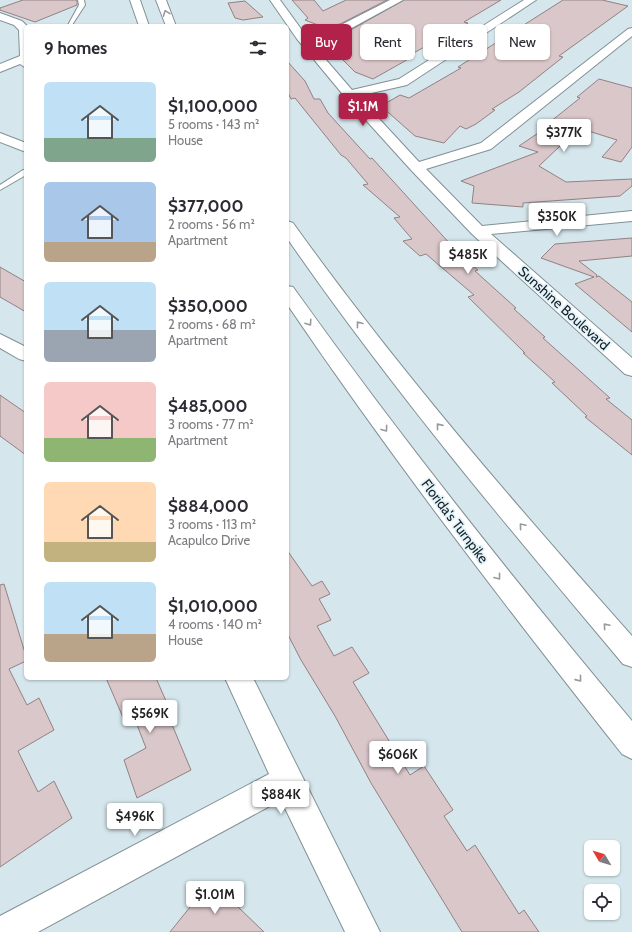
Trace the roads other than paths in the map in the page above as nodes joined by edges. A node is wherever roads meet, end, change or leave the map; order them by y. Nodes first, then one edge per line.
1 (81, 0) edge
2 (136, 0) edge
3 (161, 0) edge
4 (275, 0) edge
5 (398, 0) edge
6 (531, 0) edge
7 (0, 16) edge
8 (70, 24) dead end
9 (143, 24) edge
10 (170, 24) edge
11 (352, 24) edge
12 (24, 29) edge
13 (632, 31) edge
14 (301, 37) edge
15 (320, 60) edge
16 (24, 61) edge
17 (0, 68) edge
18 (349, 94) junction
19 (0, 137) edge
20 (24, 147) edge
21 (416, 167) junction
22 (24, 173) edge
23 (0, 188) edge
24 (632, 216) edge
25 (289, 229) edge
26 (478, 231) junction
27 (289, 294) edge
28 (0, 340) edge
29 (24, 354) edge
30 (632, 369) edge
31 (632, 655) edge
32 (240, 680) edge
33 (632, 744) edge
34 (287, 780) junction
35 (4, 932) edge
36 (363, 932) edge

1 - 8 lane
2 - 9 main road
10 -> 3 main road
4 - 14 main road, Sunshine Boulevard
5 - 11 main road
6 - 18 main road
7 - 12 main road
13 - 21 main road
15 - 18 main road, Sunshine Boulevard
16 - 17 main road
18 - 21 main road, Sunshine Boulevard
19 - 20 main road
21 - 26 main road, Sunshine Boulevard
22 - 23 lane
24 - 26 main road
31 -> 25 main road
26 - 30 main road, Sunshine Boulevard
27 -> 33 main road, Florida's Turnpike
28 - 29 main road
32 - 34 main road
34 - 35 main road
34 - 36 main road

